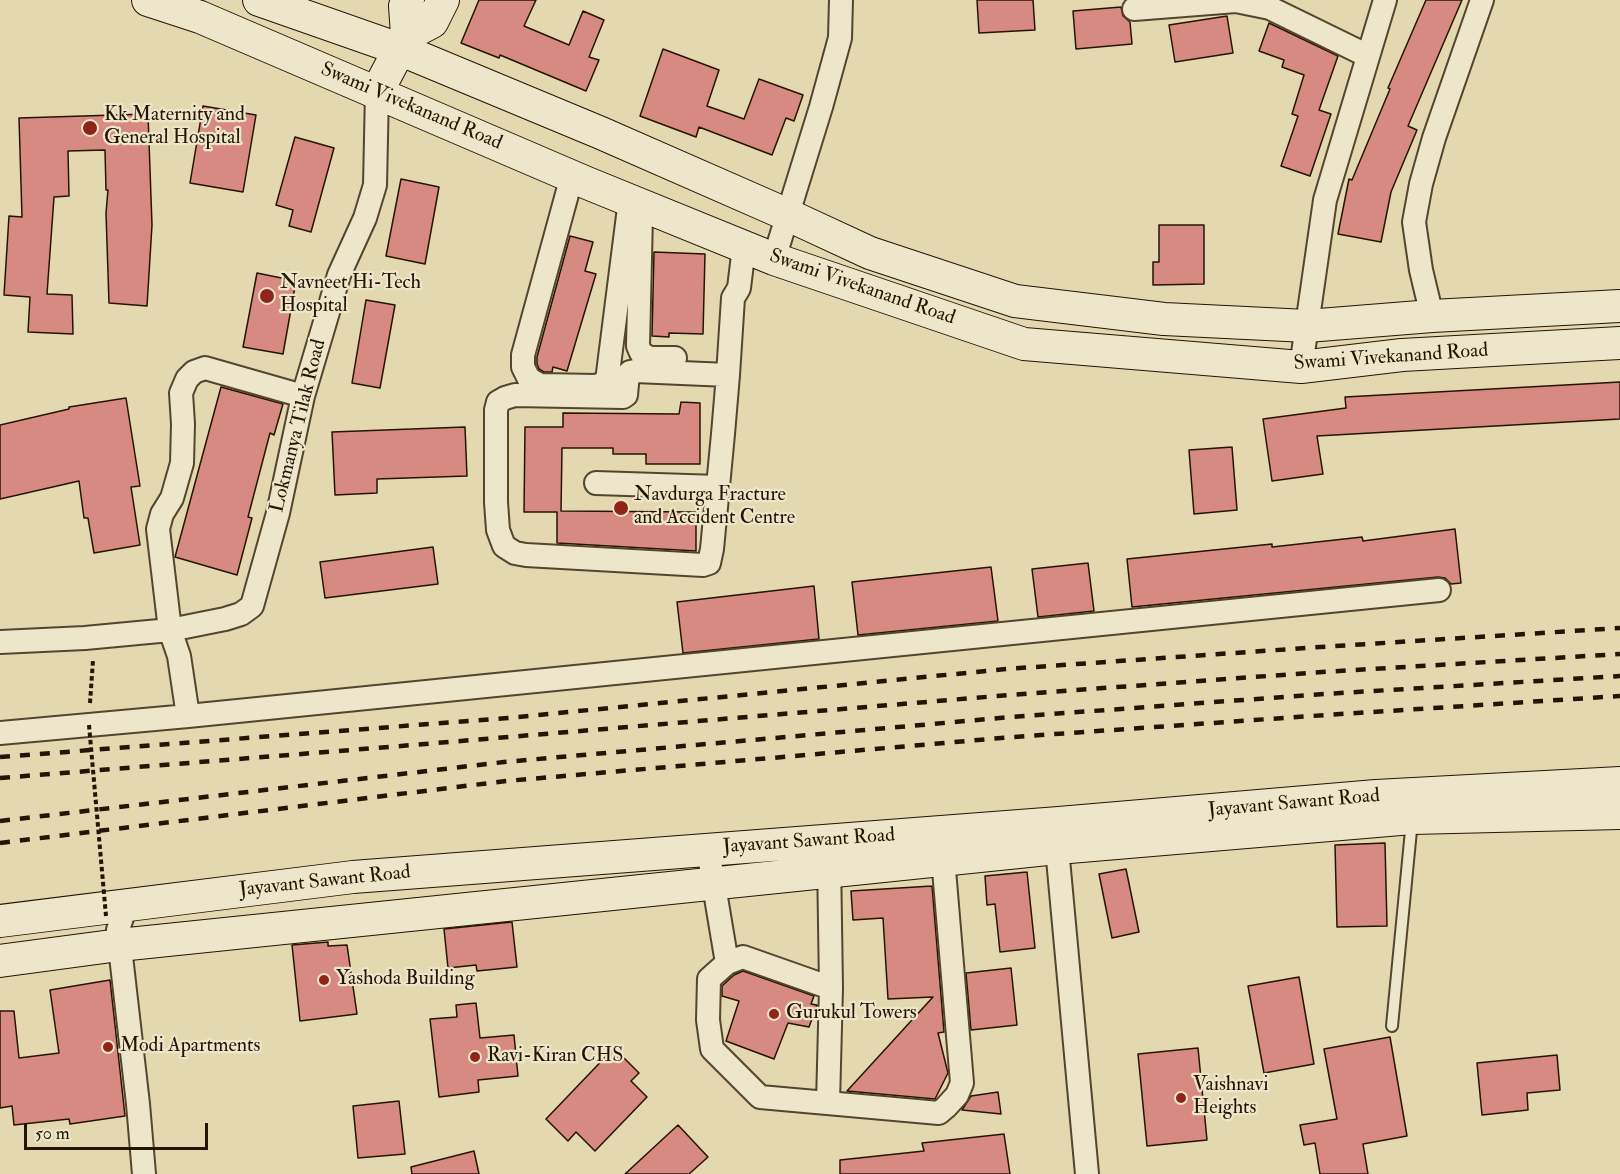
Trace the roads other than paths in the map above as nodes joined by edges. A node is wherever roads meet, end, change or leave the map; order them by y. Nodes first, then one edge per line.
1 (148, 0) edge
2 (259, 0) edge
3 (408, 0) edge
4 (443, 0) edge
5 (841, 0) edge
6 (1385, 0) edge
7 (1482, 0) edge
8 (204, 8) edge
9 (1134, 9) dead end
10 (403, 42) junction
11 (1368, 56) junction
12 (377, 92) junction
13 (572, 176) junction
14 (635, 202) junction
15 (788, 215) junction
16 (736, 244) junction
17 (774, 259) junction
18 (1620, 306) edge
19 (1588, 308) junction
20 (1432, 316) junction
21 (1307, 326) junction
22 (1605, 344) edge
23 (728, 367) junction
24 (1301, 367) junction
25 (303, 396) junction
26 (596, 483) dead end
27 (718, 487) junction
28 (1439, 590) dead end
29 (170, 630) junction
30 (0, 642) edge
31 (188, 716) junction
32 (0, 733) edge
33 (1620, 783) edge
34 (1620, 813) edge
35 (1412, 818) junction
36 (827, 841) junction
37 (942, 846) junction
38 (1057, 848) junction
39 (708, 850) junction
40 (830, 872) junction
41 (714, 884) junction
42 (116, 910) junction
43 (0, 921) edge
44 (119, 945) junction
45 (0, 961) edge
46 (727, 963) junction
47 (831, 988) junction
48 (1392, 1026) dead end
49 (828, 1103) junction
50 (144, 1174) edge
51 (1087, 1174) edge

1 - 8 street, Swami Vivekanand Road
2 - 10 street, Swami Vivekanand Road
3 - 10 street
4 - 10 street
5 - 15 street
6 - 11 street
7 - 20 street
8 - 12 street, Swami Vivekanand Road
9 - 11 street
10 - 12 street
10 - 15 street, Swami Vivekanand Road
11 - 21 street
12 - 13 street, Swami Vivekanand Road
12 - 25 street, Lokmanya Tilak Road
13 - 14 street, Swami Vivekanand Road
13 - 14 street
14 - 16 street, Swami Vivekanand Road
14 - 23 street
15 - 17 street
15 - 21 street, Swami Vivekanand Road
16 - 17 street, Swami Vivekanand Road
16 - 23 street
17 - 24 street, Swami Vivekanand Road
18 - 19 street, Swami Vivekanand Road
19 - 20 street, Swami Vivekanand Road
19 - 22 street
20 - 21 street, Swami Vivekanand Road
21 - 24 street
22 - 24 street, Swami Vivekanand Road
23 - 27 street
23 - 27 street
25 - 29 street, Lokmanya Tilak Road
25 - 29 street
26 - 27 street
28 - 31 street
29 - 30 street
29 - 31 street
31 - 32 street
33 - 37 street, Jayavant Sawant Road
34 - 35 street, Jayavant Sawant Road
35 - 38 street, Jayavant Sawant Road
35 - 48 lane
36 - 37 street, Jayavant Sawant Road
36 - 39 street, Jayavant Sawant Road
36 - 40 street
37 - 38 street, Jayavant Sawant Road
37 - 40 street, Jayavant Sawant Road
37 - 49 street
38 - 51 street
39 - 41 street
39 - 42 street, Jayavant Sawant Road
40 - 41 street, Jayavant Sawant Road
40 - 47 street
41 - 44 street, Jayavant Sawant Road
41 - 46 street
42 - 43 street, Jayavant Sawant Road
42 - 44 street
44 - 45 street
44 - 50 street
46 - 47 street
46 - 49 street
47 - 49 street

